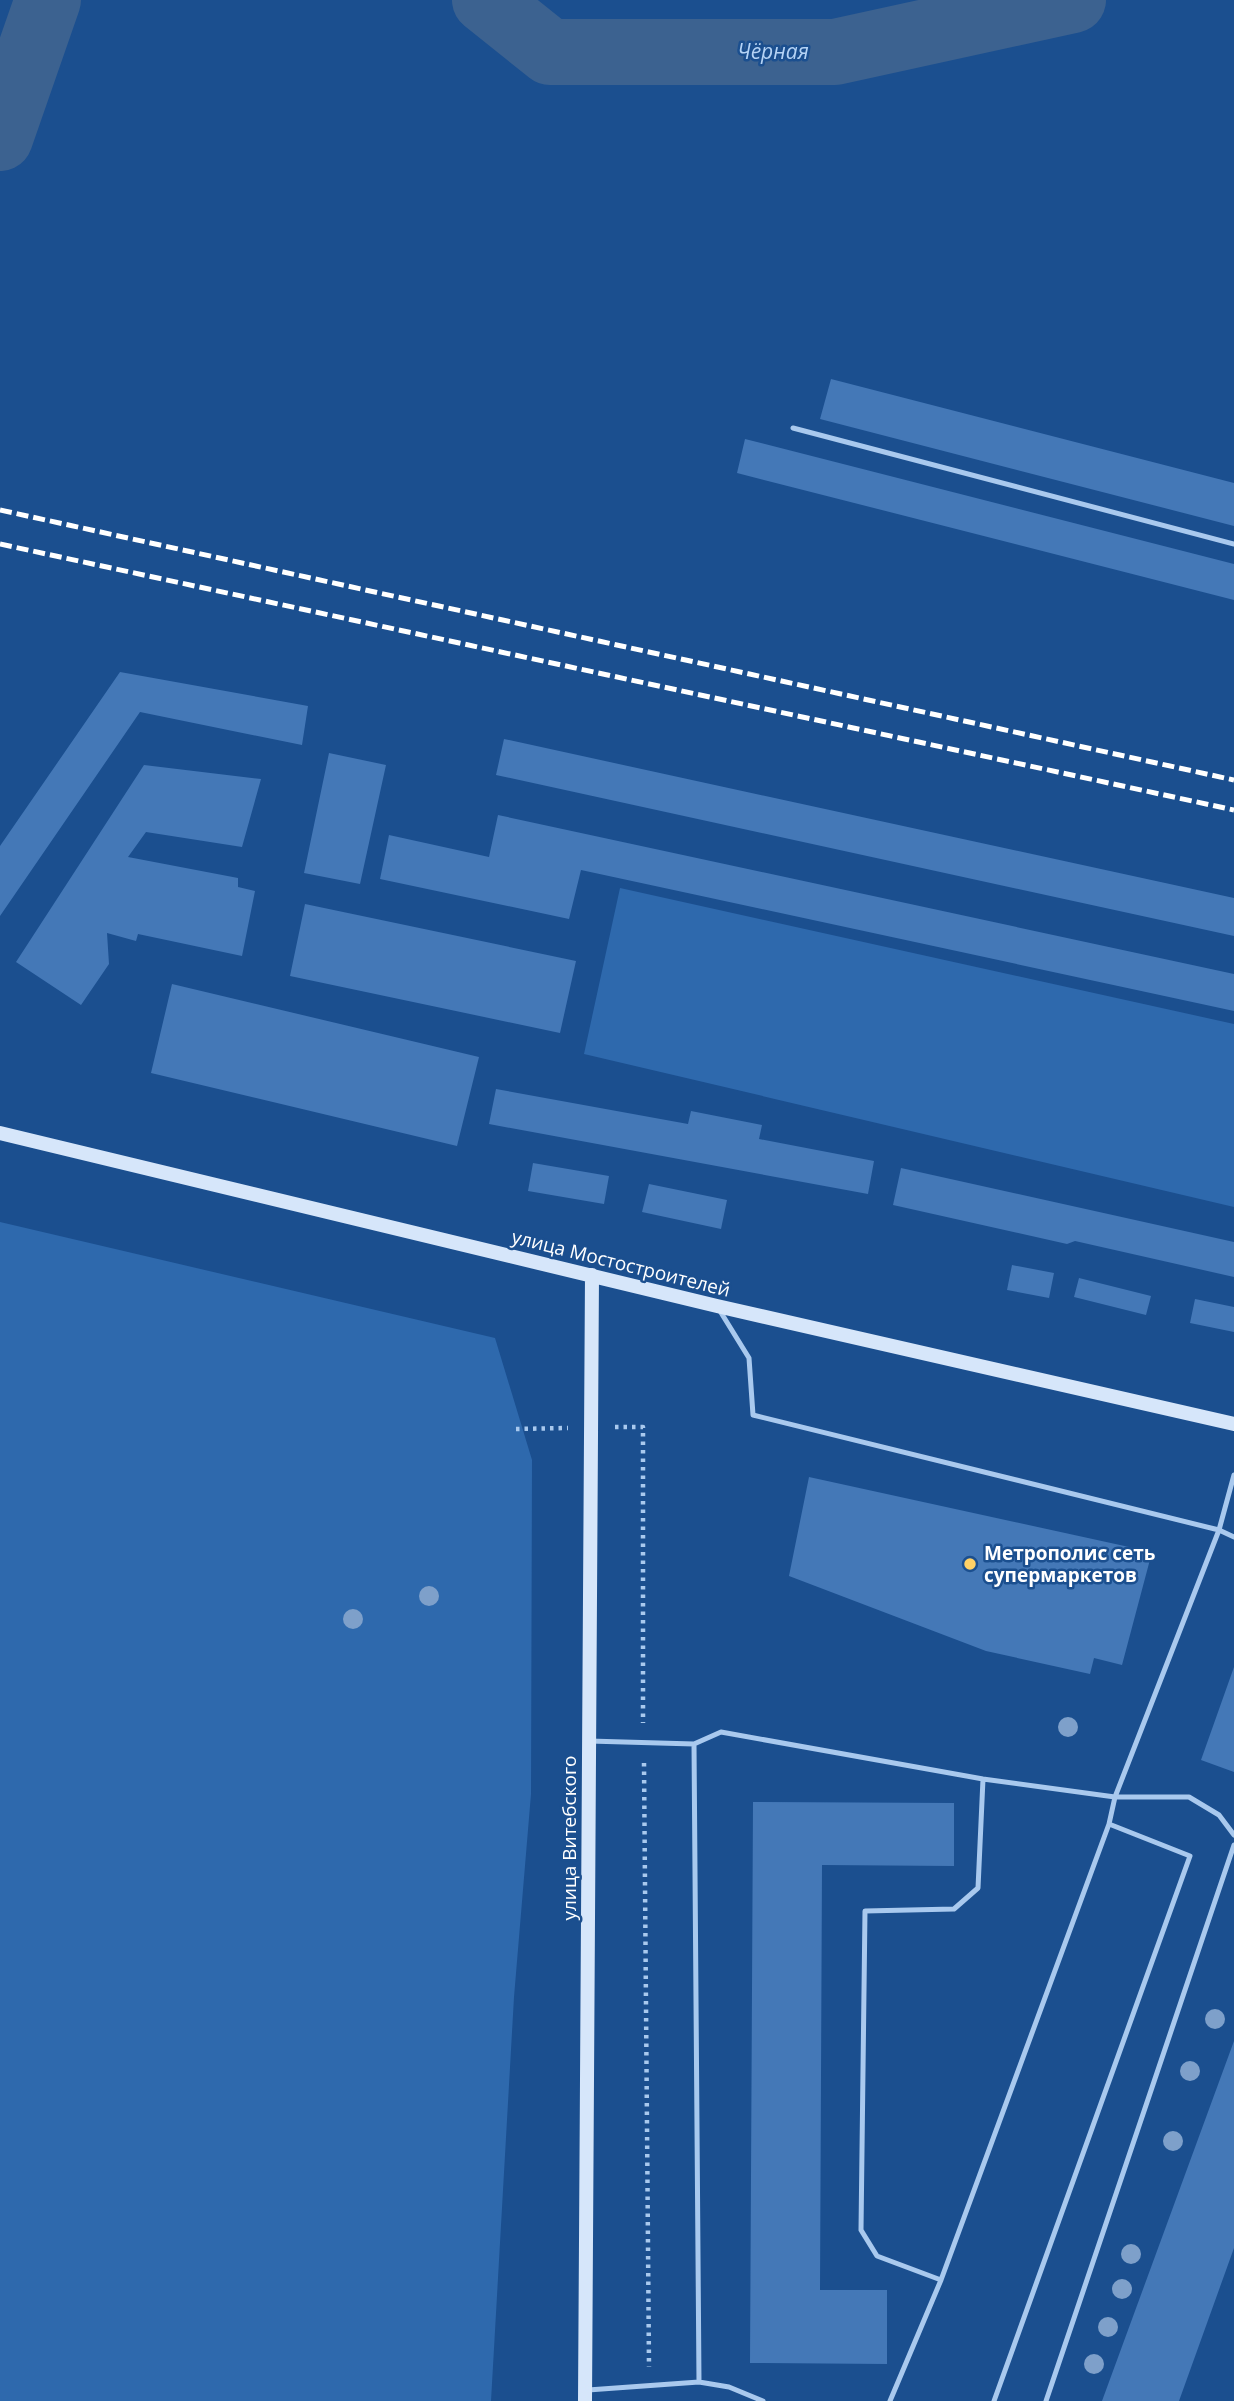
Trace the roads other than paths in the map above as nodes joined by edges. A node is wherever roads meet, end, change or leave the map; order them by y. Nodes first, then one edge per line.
1 (793, 428) dead end
2 (1234, 544) edge
3 (0, 1133) edge
4 (592, 1275) junction
5 (718, 1306) junction
6 (1234, 1424) edge
7 (1234, 1475) edge
8 (1219, 1530) junction
9 (1234, 1537) edge
10 (589, 1741) junction
11 (694, 1744) junction
12 (983, 1779) junction
13 (1115, 1797) junction
14 (1109, 1824) junction
15 (1234, 1835) edge
16 (1234, 1845) edge
17 (941, 2280) junction
18 (699, 2382) junction
19 (585, 2396) edge
20 (763, 2401) edge
21 (891, 2401) edge
22 (994, 2401) edge
23 (1046, 2401) edge

1 - 2 lane
3 - 4 main road, улица Мостостроителей
4 - 5 main road, улица Мостостроителей
4 - 10 main road, улица Витебского
5 - 6 main road, улица Мостостроителей
5 - 8 lane
7 - 8 lane
8 - 9 lane
8 - 13 lane
10 - 11 lane
10 - 19 main road, улица Витебского
11 - 12 lane
11 - 18 lane
12 - 13 lane
12 - 17 lane
13 - 14 lane
13 - 15 lane
14 - 17 lane
14 - 22 lane
16 - 23 lane
17 - 21 lane
18 - 19 lane
18 - 20 lane

